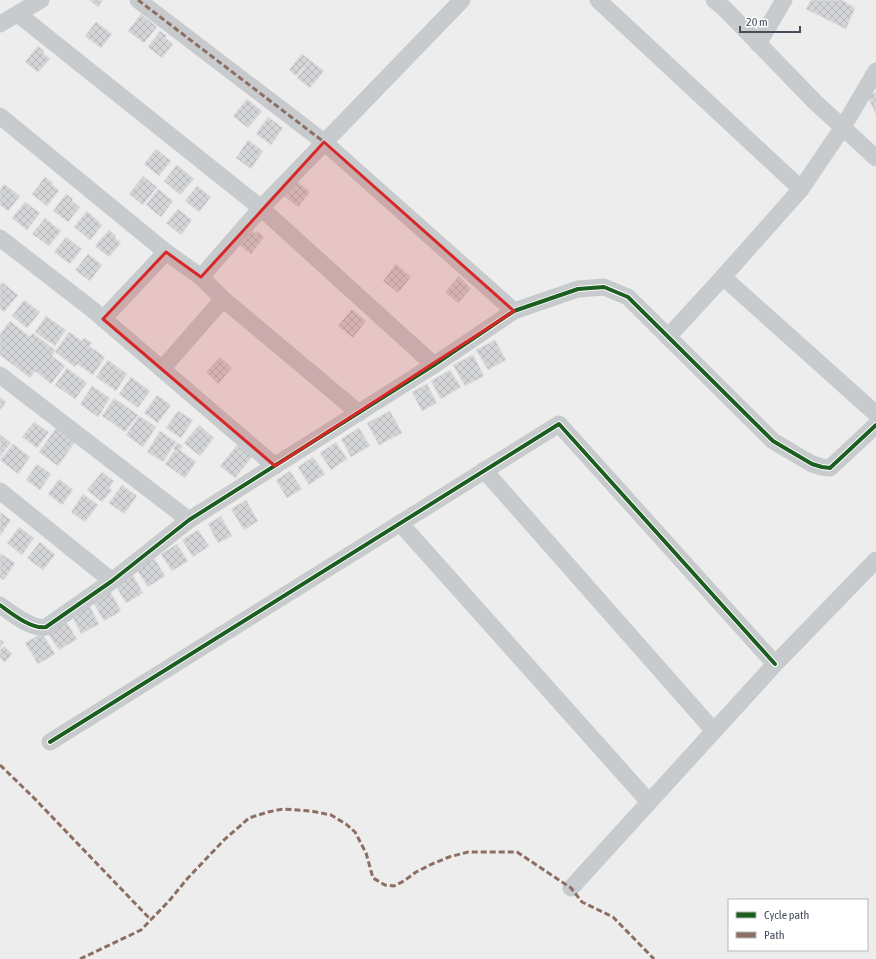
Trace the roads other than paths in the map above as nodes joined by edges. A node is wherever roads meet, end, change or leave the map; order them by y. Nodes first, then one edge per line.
1 (41, 0) edge
2 (138, 0) edge
3 (462, 0) edge
4 (598, 0) edge
5 (714, 0) edge
6 (784, 0) edge
7 (18, 14) junction
8 (0, 24) edge
9 (758, 44) junction
10 (876, 71) edge
11 (0, 116) edge
12 (843, 127) junction
13 (324, 142) junction
14 (876, 158) edge
15 (801, 189) junction
16 (261, 208) junction
17 (0, 238) edge
18 (166, 252) junction
19 (201, 277) junction
20 (723, 277) junction
21 (223, 299) junction
22 (514, 311) junction
23 (103, 319) junction
24 (668, 337) junction
25 (434, 365) junction
26 (162, 369) junction
27 (0, 375) edge
28 (359, 413) junction
29 (876, 414) edge
30 (876, 425) edge
31 (276, 466) junction
32 (484, 470) junction
33 (0, 491) edge
34 (189, 520) junction
35 (400, 523) junction
36 (876, 560) edge
37 (112, 580) junction
38 (0, 605) edge
39 (775, 664) junction
40 (714, 731) junction
41 (50, 742) dead end
42 (649, 802) junction
43 (571, 888) dead end

1 - 7 street
2 - 13 street
3 - 13 street
4 - 15 street
5 - 9 street
6 - 9 street
7 - 8 street
7 - 16 street
9 - 12 street
10 - 12 street
11 - 18 street
12 - 14 street
12 - 15 street
13 - 16 street
13 - 22 street
15 - 20 street
16 - 19 street
16 - 25 street
17 - 23 street
18 - 19 street
18 - 23 street
19 - 21 street
20 - 24 street
20 - 29 street
21 - 26 street
21 - 28 street
22 - 24 street
22 - 25 street
23 - 26 street
24 - 30 street
25 - 28 street
26 - 31 street
27 - 34 street
28 - 31 street
31 - 34 street
32 - 35 street
32 - 39 street
32 - 40 street
33 - 37 street
34 - 37 street
35 - 41 street
35 - 42 street
36 - 39 street
37 - 38 street
39 - 40 street
40 - 42 street
42 - 43 street

